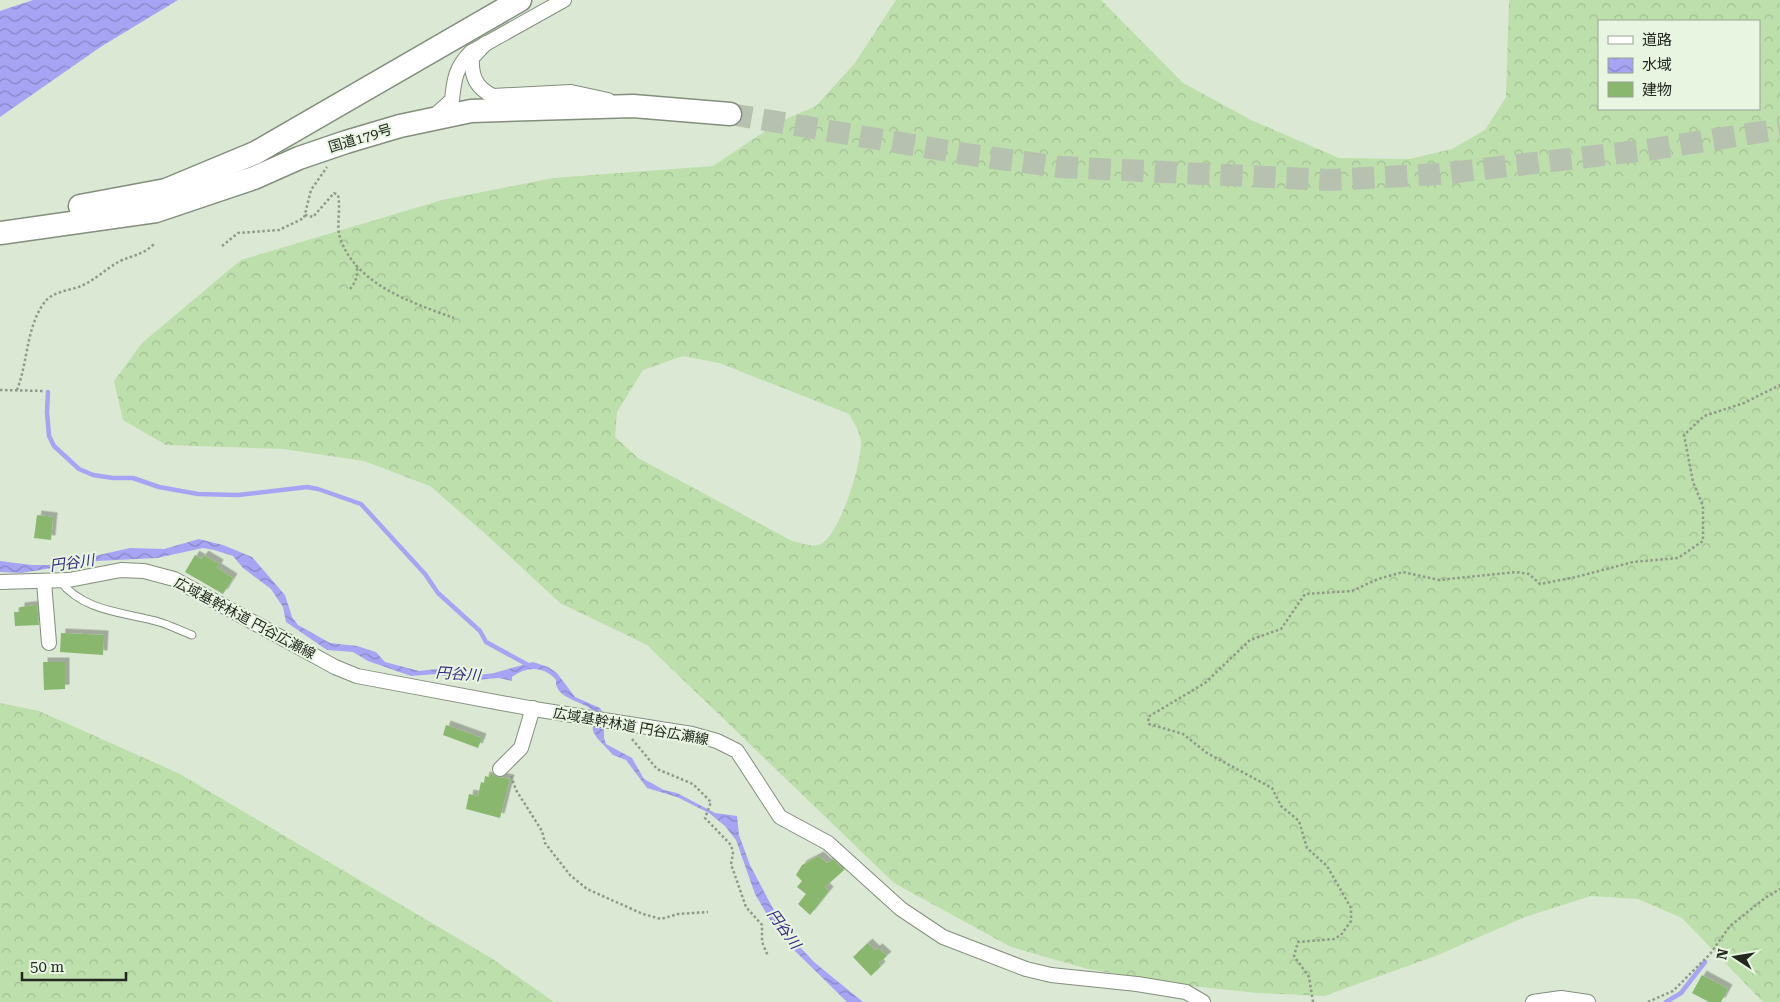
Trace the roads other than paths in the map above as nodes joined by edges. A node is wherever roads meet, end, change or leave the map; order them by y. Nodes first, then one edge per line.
1 (520, 0) edge
2 (564, 0) edge
3 (486, 43) junction
4 (633, 106) junction
5 (730, 114) tunnel mouth
6 (431, 119) junction
7 (0, 217) edge
8 (0, 233) edge
9 (60, 581) junction
10 (0, 582) edge
11 (44, 582) junction
12 (192, 636) dead end
13 (49, 643) dead end
14 (533, 708) junction
15 (503, 767) road end
16 (1203, 1002) edge
17 (1533, 1002) edge
18 (1588, 1002) edge

1 - 7 highway
2 - 3 street
3 - 4 street
3 - 6 street
4 - 5 highway, 国道179号
4 - 6 highway, 国道179号
6 - 8 highway, 国道179号
9 - 11 street, 広域基幹林道 円谷広瀬線
9 - 12 lane
9 - 14 street, 広域基幹林道 円谷広瀬線
10 - 11 street, 広域基幹林道 円谷広瀬線
11 - 13 street
14 - 15 street
14 - 16 street, 広域基幹林道 円谷広瀬線
17 - 18 street

